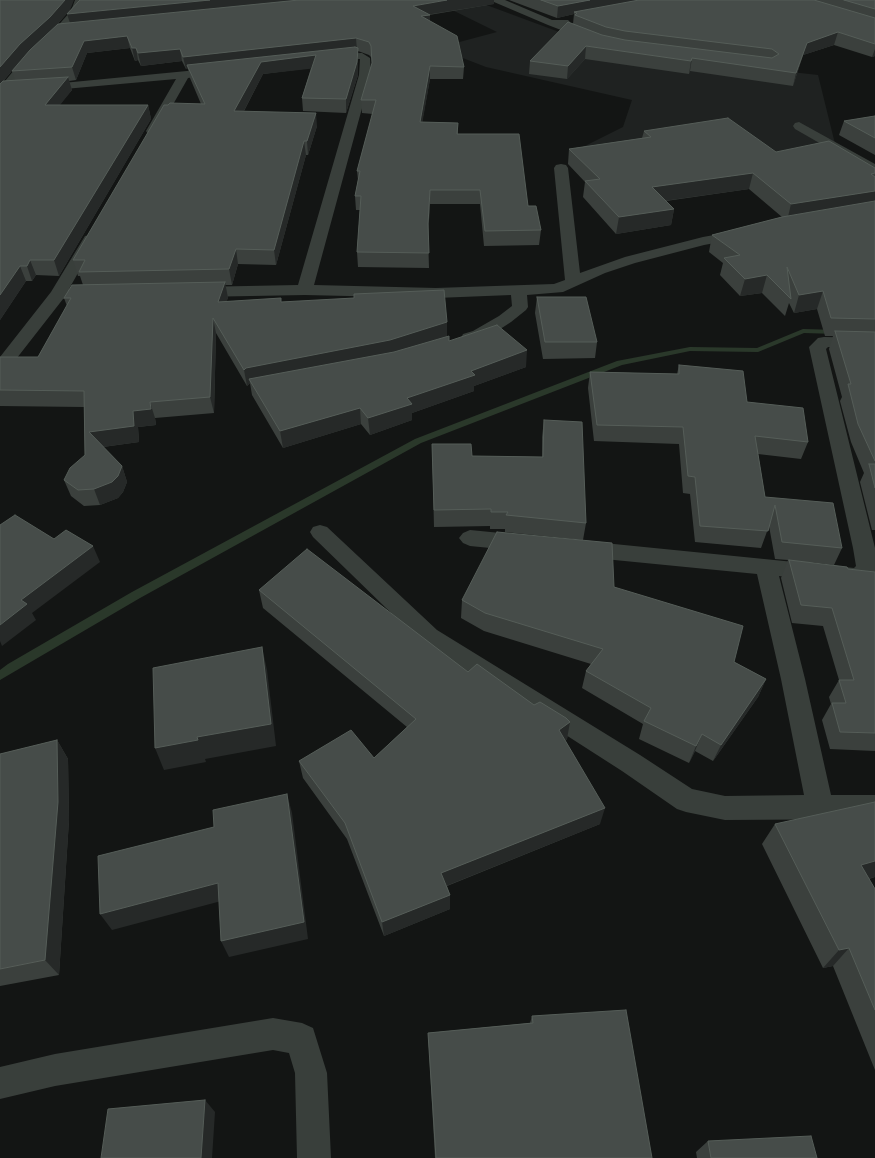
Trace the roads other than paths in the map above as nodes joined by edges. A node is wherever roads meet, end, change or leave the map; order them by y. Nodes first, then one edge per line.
1 (80, 0) edge
2 (497, 0) edge
3 (572, 20) dead end
4 (551, 23) junction
5 (74, 30) edge
6 (58, 32) junction
7 (601, 43) edge
8 (317, 59) edge
9 (231, 69) edge
10 (184, 75) junction
11 (34, 88) edge
12 (19, 89) edge
13 (2, 92) edge
14 (799, 126) dead end
15 (145, 144) edge
16 (561, 168) dead end
17 (875, 169) edge
18 (98, 226) edge
19 (757, 231) edge
20 (573, 283) junction
21 (305, 290) junction
22 (519, 290) junction
23 (186, 292) edge
24 (114, 293) edge
25 (58, 294) junction
26 (875, 343) edge
27 (450, 344) edge
28 (0, 368) edge
29 (320, 532) dead end
30 (470, 538) dead end
31 (540, 545) edge
32 (563, 547) edge
33 (766, 567) junction
34 (820, 807) junction
35 (875, 807) edge
36 (0, 1083) edge
37 (314, 1158) edge

1 - 6 street
2 - 4 street
3 - 4 street
4 - 7 street
5 - 6 street
6 - 13 street
8 - 21 street
9 - 10 street
10 - 11 street
10 - 15 street
12 - 13 street
14 - 17 street
16 - 20 street
18 - 25 street
19 - 20 street
20 - 22 street
21 - 22 street
21 - 23 street
22 - 27 street
24 - 25 street
25 - 28 street
26 - 33 street
29 - 34 street
30 - 31 street
32 - 33 street
33 - 34 street
34 - 35 street
36 - 37 street

